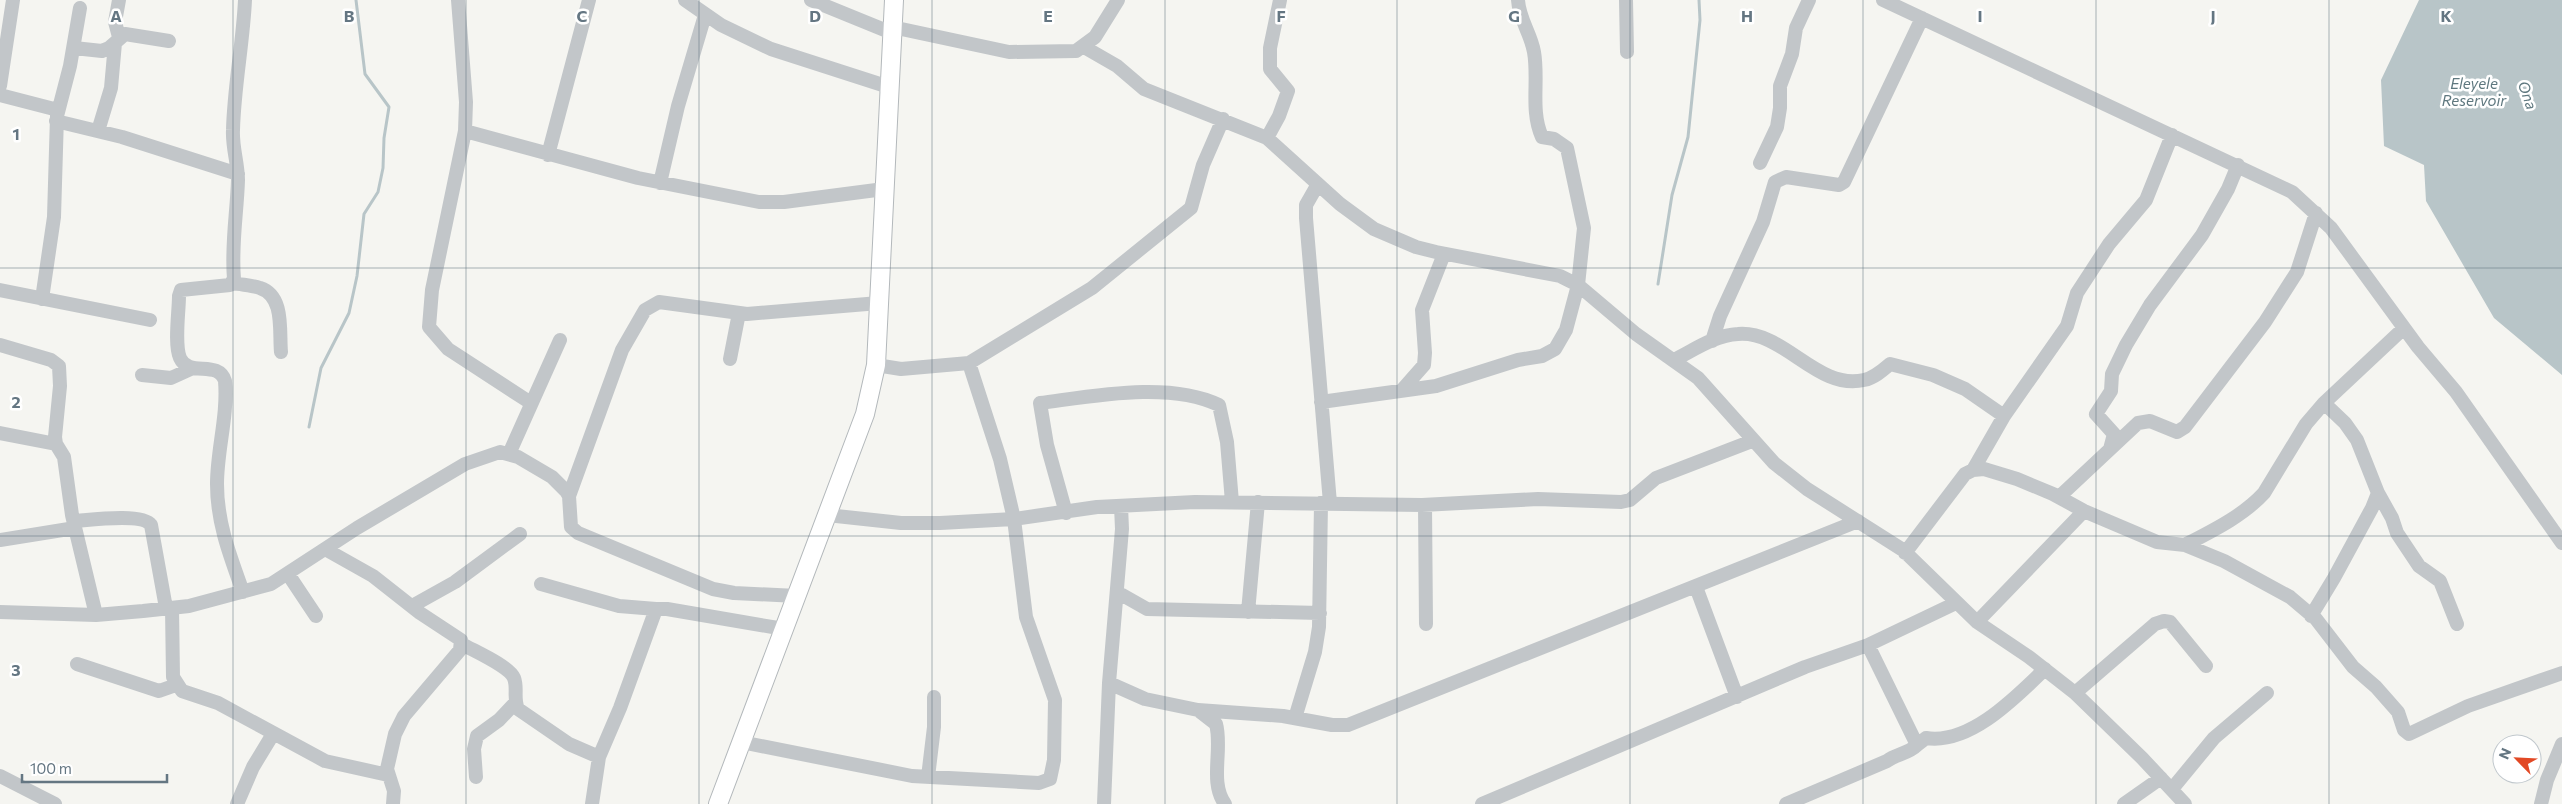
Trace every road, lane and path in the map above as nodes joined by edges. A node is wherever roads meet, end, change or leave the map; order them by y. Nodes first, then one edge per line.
1 (14, 0) edge
2 (119, 0) edge
3 (245, 0) edge
4 (458, 0) edge
5 (589, 0) edge
6 (685, 0) edge
7 (811, 0) edge
8 (894, 0) edge
9 (1118, 0) edge
10 (1280, 0) edge
11 (1518, 0) edge
12 (1626, 0) edge
13 (1809, 0) edge
14 (1883, 0) edge
15 (80, 8) dead end
16 (705, 15) junction
17 (1922, 18) junction
18 (892, 30) junction
19 (117, 40) junction
20 (169, 41) dead end
21 (1084, 47) junction
22 (74, 48) junction
23 (1627, 52) dead end
24 (0, 86) edge
25 (889, 87) junction
26 (0, 95) edge
27 (57, 116) junction
28 (1222, 119) junction
29 (98, 131) junction
30 (465, 131) junction
31 (2172, 135) junction
32 (1267, 138) junction
33 (548, 155) junction
34 (1760, 163) dead end
35 (2238, 165) junction
36 (238, 174) junction
37 (660, 183) junction
38 (1318, 184) junction
39 (884, 190) junction
40 (2316, 214) junction
41 (1444, 254) junction
42 (233, 283) junction
43 (1578, 285) junction
44 (0, 290) edge
45 (42, 298) junction
46 (879, 303) junction
47 (739, 313) junction
48 (150, 320) dead end
49 (2404, 328) junction
50 (560, 340) dead end
51 (1712, 340) junction
52 (0, 345) edge
53 (281, 352) dead end
54 (730, 359) dead end
55 (1674, 360) junction
56 (969, 363) junction
57 (876, 365) junction
58 (193, 368) junction
59 (142, 375) dead end
60 (1402, 390) junction
61 (1321, 402) junction
62 (531, 403) junction
63 (2324, 403) junction
64 (2004, 416) junction
65 (0, 433) edge
66 (1752, 440) junction
67 (56, 444) junction
68 (2110, 448) junction
69 (510, 454) junction
70 (1973, 470) junction
71 (2378, 492) junction
72 (569, 496) junction
73 (2059, 497) junction
74 (1232, 502) junction
75 (1258, 502) junction
76 (1326, 503) junction
77 (1426, 505) junction
78 (1121, 506) junction
79 (2084, 511) junction
80 (1066, 512) junction
81 (827, 515) junction
82 (1014, 519) junction
83 (1858, 521) junction
84 (75, 524) junction
85 (520, 534) dead end
86 (0, 540) edge
87 (2562, 542) edge
88 (2185, 545) junction
89 (325, 549) junction
90 (1905, 553) junction
91 (288, 574) junction
92 (541, 584) dead end
93 (1696, 587) junction
94 (243, 592) junction
95 (1117, 592) junction
96 (797, 596) junction
97 (1956, 603) junction
98 (412, 606) junction
99 (169, 608) junction
100 (656, 609) junction
101 (0, 612) edge
102 (1248, 612) junction
103 (1320, 613) junction
104 (96, 615) junction
105 (316, 616) dead end
106 (2311, 616) junction
107 (1977, 622) junction
108 (1426, 624) dead end
109 (2457, 624) dead end
110 (784, 628) junction
111 (462, 644) junction
112 (1868, 645) junction
113 (77, 664) dead end
114 (2206, 666) dead end
115 (2044, 669) junction
116 (2562, 673) edge
117 (1109, 683) junction
118 (176, 685) junction
119 (2075, 693) junction
120 (2268, 694) dead end
121 (934, 697) dead end
122 (1737, 697) junction
123 (515, 703) junction
124 (1198, 710) junction
125 (1295, 718) junction
126 (273, 734) junction
127 (741, 742) junction
128 (1917, 745) junction
129 (2560, 752) edge
130 (599, 757) junction
131 (388, 775) junction
132 (0, 776) edge
133 (476, 777) dead end
134 (928, 777) junction
135 (2161, 778) junction
136 (2172, 789) junction
137 (55, 804) edge
138 (237, 804) edge
139 (393, 804) edge
140 (592, 804) edge
141 (718, 804) edge
142 (1104, 804) edge
143 (1225, 804) edge
144 (1482, 804) edge
145 (1786, 804) edge
146 (2124, 804) edge
147 (2185, 804) edge
148 (2541, 804) edge

1 - 24 street
2 - 19 street
3 - 36 street
4 - 30 street
5 - 33 street
6 - 16 street
7 - 18 street
8 - 18 main road
9 - 21 street
10 - 32 street
11 - 43 street
12 - 23 street
13 - 34 street
14 - 17 street
15 - 22 street
16 - 25 street
16 - 37 street
17 - 31 street
17 - 51 street
18 - 21 street
18 - 25 main road
19 - 20 street
19 - 22 street
19 - 29 street
21 - 28 street
22 - 27 street
25 - 39 main road
26 - 27 street
27 - 29 street
27 - 45 street
28 - 32 street
28 - 56 street
29 - 36 street
30 - 33 street
30 - 62 street
31 - 35 street
31 - 64 street
32 - 38 street
33 - 37 street
35 - 40 street
35 - 68 street
36 - 42 street
37 - 39 street
38 - 41 street
38 - 61 street
39 - 46 main road
40 - 49 street
40 - 68 street
41 - 43 street
41 - 60 street
42 - 53 street
42 - 58 street
43 - 55 street
43 - 60 street
44 - 45 street
45 - 48 street
46 - 47 street
46 - 57 main road
47 - 54 street
47 - 72 street
49 - 63 street
49 - 87 street
50 - 62 street
51 - 55 street
51 - 64 street
52 - 67 street
55 - 66 street
56 - 57 street
56 - 82 street
57 - 81 main road
58 - 59 street
58 - 94 street
60 - 61 street
61 - 76 street
62 - 69 street
63 - 71 street
63 - 88 street
64 - 70 street
65 - 67 street
66 - 77 street
66 - 83 street
67 - 84 street
68 - 73 street
69 - 72 street
69 - 89 street
70 - 73 street
70 - 90 street
71 - 106 street
71 - 109 street
72 - 96 street
73 - 79 street
74 - 75 street
74 - 78 street
74 - 80 street
75 - 76 street
75 - 102 street
76 - 77 street
76 - 103 street
77 - 108 street
78 - 80 street
78 - 95 street
79 - 88 street
79 - 107 street
80 - 82 street
81 - 82 street
81 - 96 main road
82 - 134 street
83 - 90 street
83 - 93 street
84 - 86 street
84 - 99 street
84 - 104 street
85 - 98 street
88 - 106 street
89 - 91 street
89 - 98 street
90 - 97 street
91 - 94 street
91 - 105 street
92 - 100 street
93 - 122 street
93 - 125 street
94 - 99 street
95 - 102 street
95 - 117 street
96 - 110 main road
97 - 107 street
97 - 112 street
98 - 111 street
99 - 104 street
99 - 118 street
100 - 110 street
100 - 130 street
101 - 104 street
102 - 103 street
103 - 125 street
106 - 116 street
107 - 115 street
110 - 127 main road
111 - 123 street
111 - 131 street
112 - 122 street
112 - 128 street
113 - 118 street
114 - 119 street
115 - 119 street
115 - 128 street
117 - 124 street
117 - 142 street
118 - 126 street
119 - 135 street
120 - 136 street
121 - 134 street
122 - 144 street
123 - 130 street
123 - 133 street
124 - 125 street
124 - 143 street
126 - 131 street
126 - 138 street
127 - 134 street
127 - 141 main road
128 - 145 street
129 - 148 street
130 - 140 street
131 - 139 street
132 - 137 street
135 - 136 street
135 - 146 street
136 - 147 street

